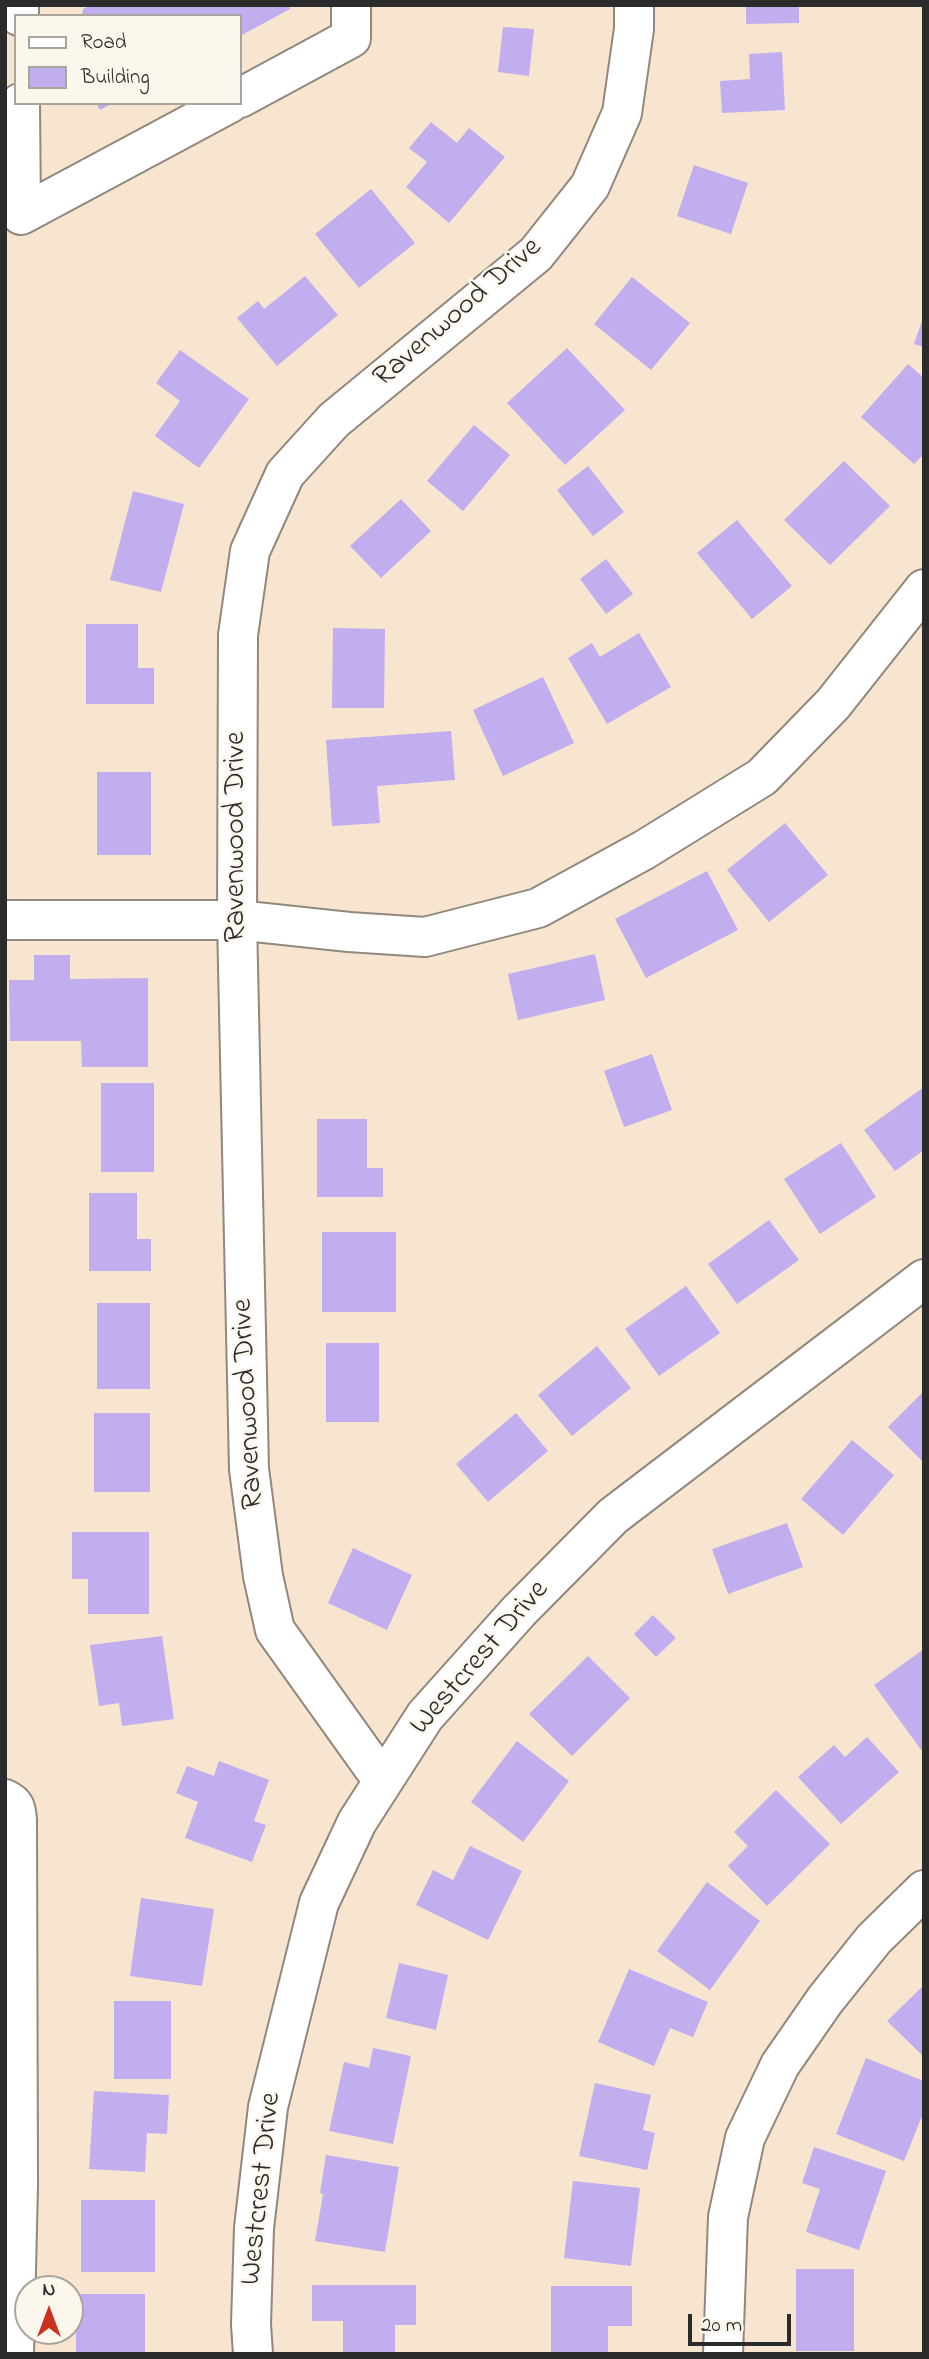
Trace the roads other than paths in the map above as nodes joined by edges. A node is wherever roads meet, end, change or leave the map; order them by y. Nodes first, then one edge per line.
1 (351, 5) edge
2 (634, 5) edge
3 (242, 97) edge
4 (20, 105) edge
5 (226, 105) edge
6 (13, 215) edge
7 (924, 589) edge
8 (5, 920) edge
9 (237, 920) junction
10 (924, 1279) edge
11 (383, 1781) junction
12 (5, 1799) edge
13 (924, 1890) edge
14 (15, 2354) edge
15 (253, 2354) edge
16 (723, 2354) edge

1 - 3 street
2 - 9 street, Ravenwood Drive
4 - 6 street
5 - 6 street
7 - 9 street
8 - 9 street
9 - 11 street, Ravenwood Drive
10 - 11 street, Westcrest Drive
11 - 15 street, Westcrest Drive
12 - 14 street
13 - 16 street

